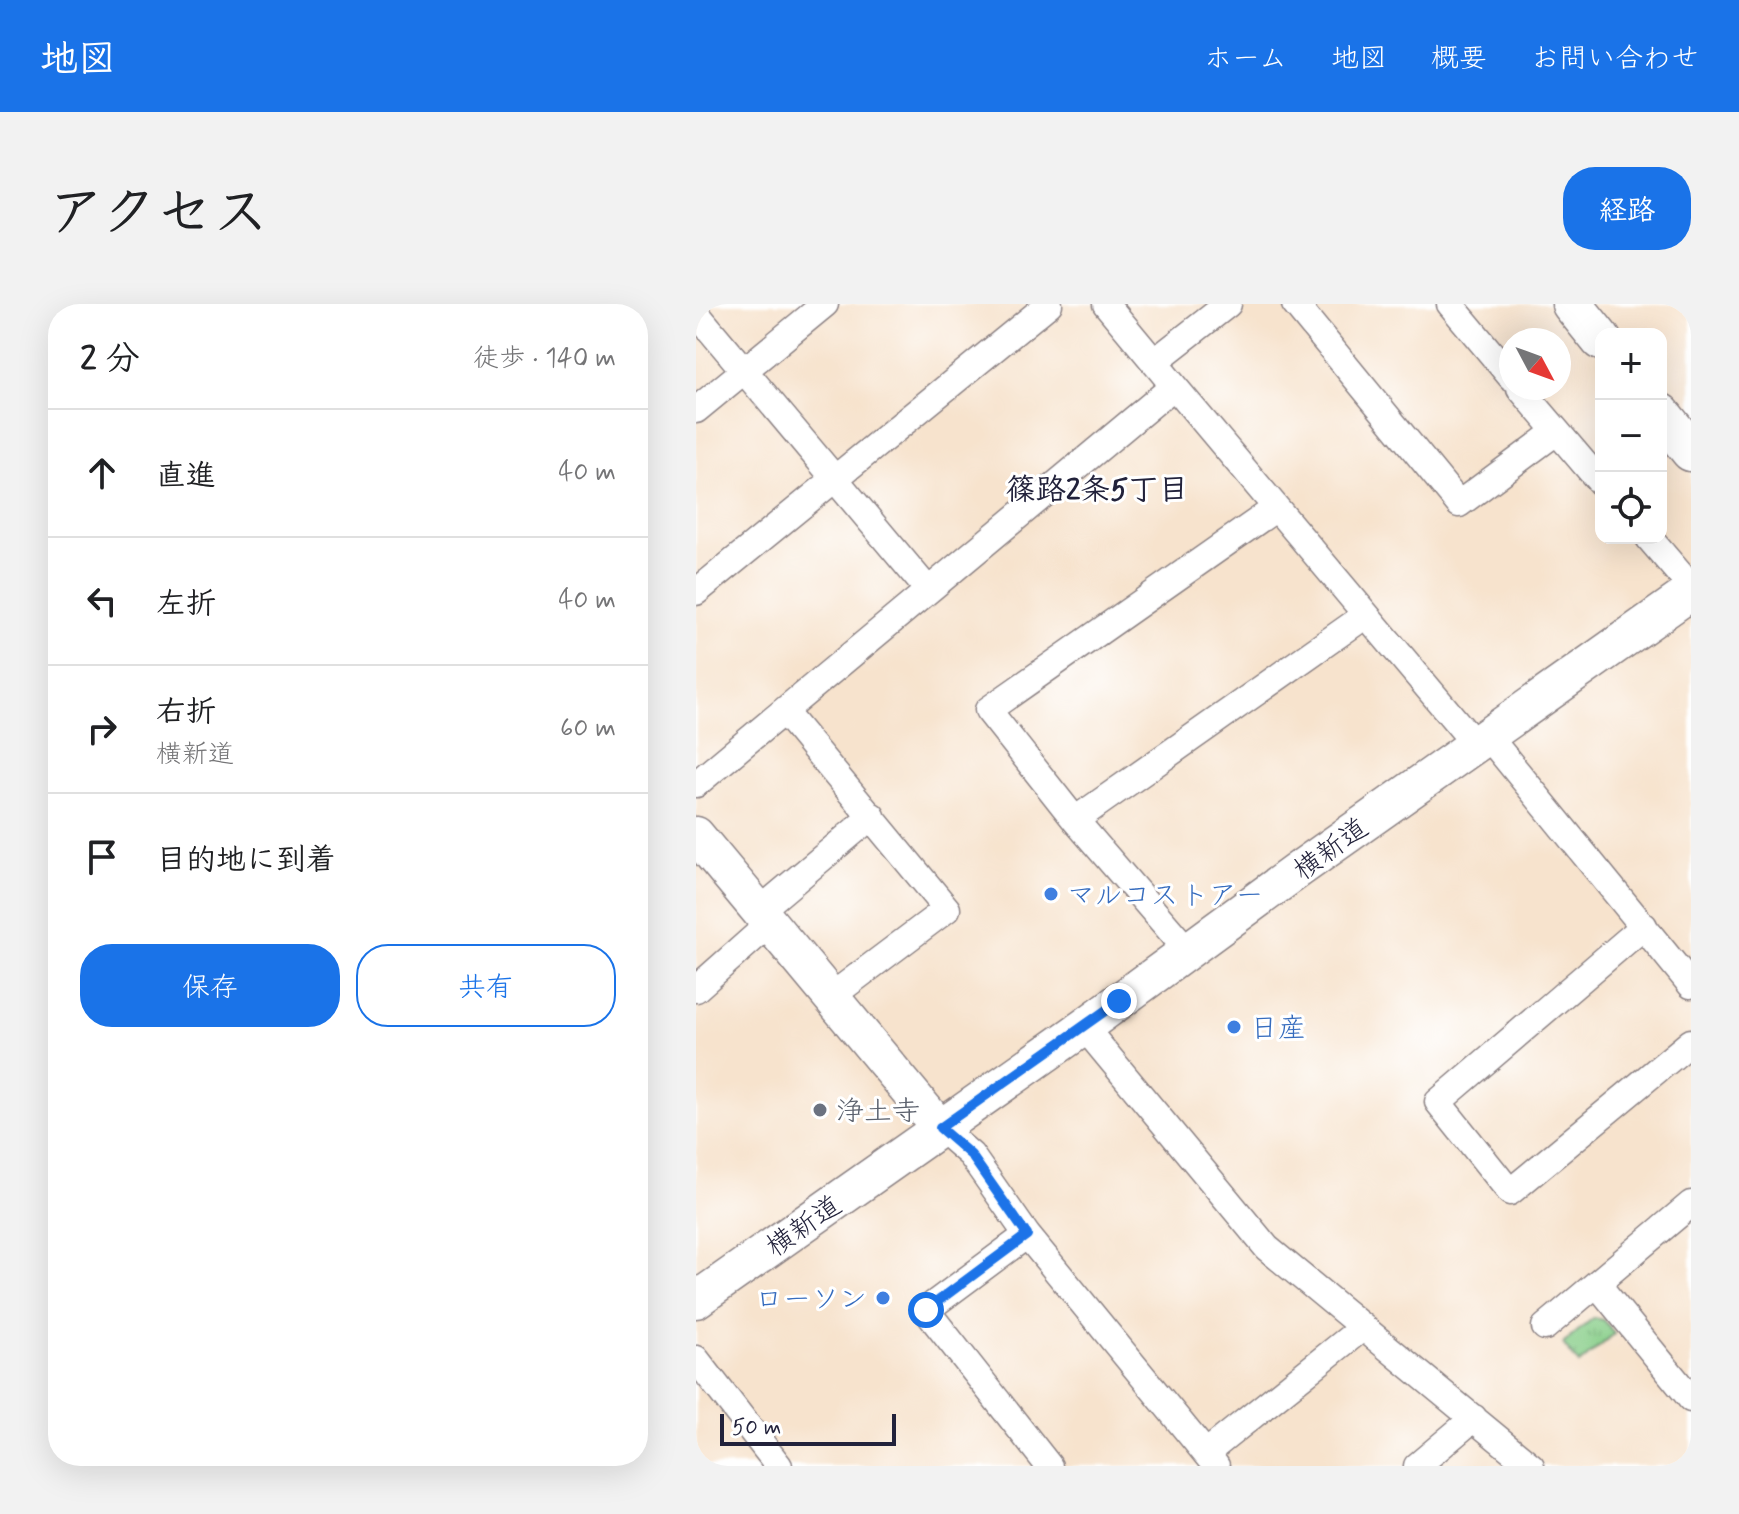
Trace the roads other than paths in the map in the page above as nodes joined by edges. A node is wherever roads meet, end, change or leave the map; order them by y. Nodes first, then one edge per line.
1 (825, 304) edge
2 (1049, 304) edge
3 (1106, 304) edge
4 (1228, 304) edge
5 (1295, 304) edge
6 (1450, 304) edge
7 (1572, 304) edge
8 (696, 313) edge
9 (1595, 333) edge
10 (1154, 362) junction
11 (1499, 363) edge
12 (743, 371) junction
13 (1174, 386) junction
14 (1530, 400) edge
15 (696, 410) edge
16 (1667, 421) edge
17 (1556, 432) junction
18 (1691, 451) edge
19 (1595, 476) edge
20 (834, 480) junction
21 (1276, 508) junction
22 (1654, 544) edge
23 (1691, 589) edge
24 (928, 590) junction
25 (696, 592) edge
26 (1366, 615) junction
27 (784, 712) junction
28 (1481, 739) junction
29 (696, 784) edge
30 (872, 816) junction
31 (1075, 820) junction
32 (696, 835) edge
33 (763, 919) junction
34 (1644, 926) junction
35 (1188, 951) junction
36 (1691, 985) edge
37 (696, 989) edge
38 (829, 998) junction
39 (1084, 1027) junction
40 (1691, 1042) edge
41 (940, 1128) junction
42 (1691, 1204) edge
43 (1027, 1235) junction
44 (1597, 1284) junction
45 (696, 1300) edge
46 (1545, 1327) dead end
47 (1362, 1328) junction
48 (696, 1359) edge
49 (1691, 1399) edge
50 (1474, 1418) junction
51 (1211, 1460) edge
52 (779, 1466) edge
53 (1049, 1466) edge
54 (1417, 1466) edge
55 (1531, 1466) edge

1 - 12 street
2 - 20 street
3 - 10 street
4 - 10 street
5 - 17 street
6 - 11 street
7 - 9 main road
8 - 12 street
10 - 13 street
12 - 15 street
12 - 20 street
13 - 21 street
13 - 24 street
14 - 17 street
16 - 18 main road
17 - 19 street
20 - 24 street
20 - 25 street
21 - 26 street
21 - 31 street
22 - 23 street
23 - 28 street, 横新道
24 - 27 street
26 - 28 street
26 - 31 street
27 - 29 street
27 - 30 street
28 - 34 street
28 - 35 street, 横新道
30 - 33 street
30 - 38 street
31 - 35 street
32 - 33 street
33 - 37 street
33 - 38 street
34 - 36 street
34 - 40 street
35 - 39 street, 横新道
38 - 41 street
39 - 41 street, 横新道
39 - 47 street
41 - 43 street
41 - 45 street, 横新道
42 - 44 street
43 - 51 street
43 - 53 street
44 - 46 street
44 - 49 street
47 - 50 street
47 - 51 street
48 - 52 street
50 - 54 street
50 - 55 street

